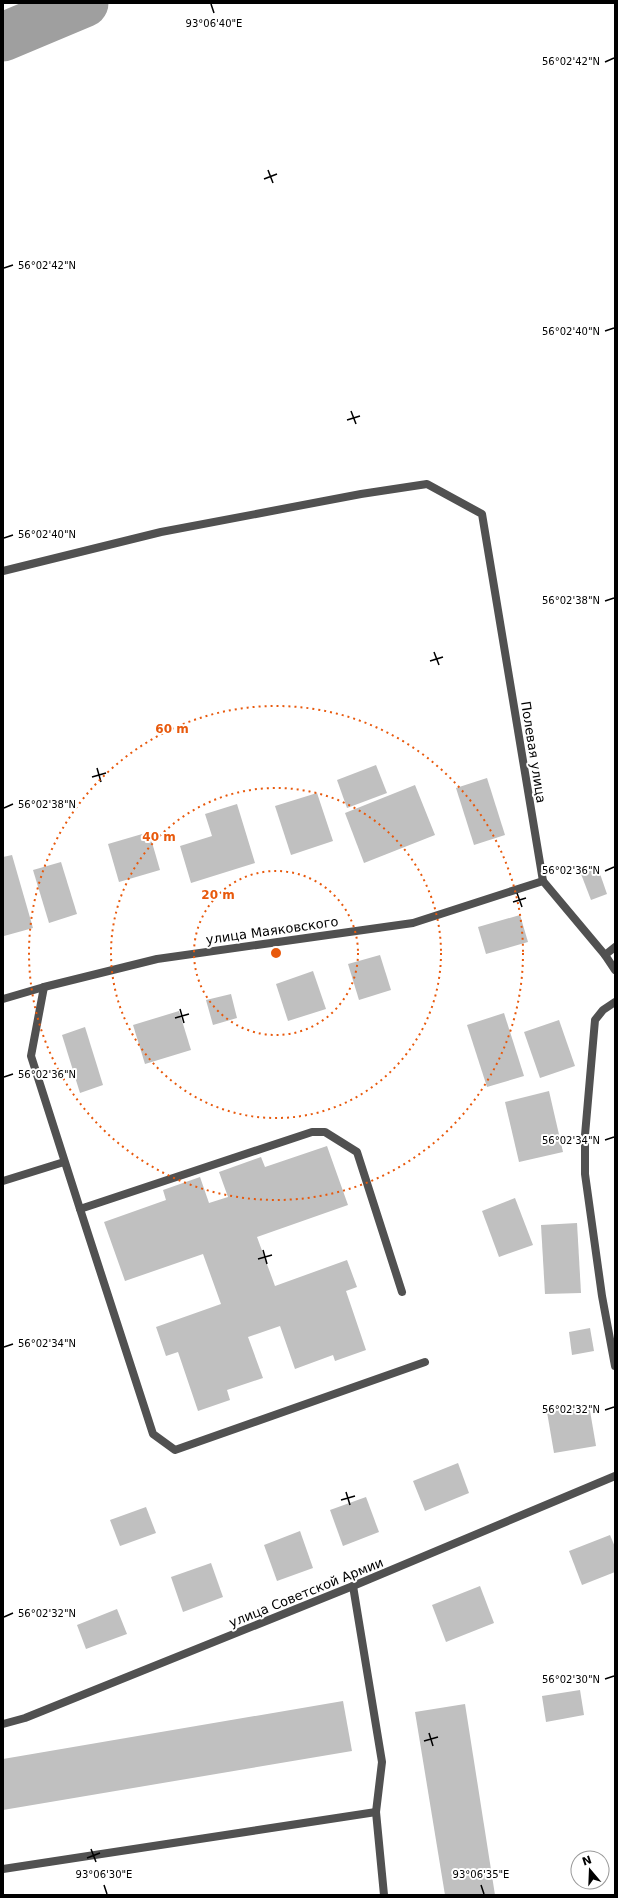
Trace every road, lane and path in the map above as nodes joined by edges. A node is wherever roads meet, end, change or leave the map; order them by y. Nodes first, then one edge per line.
1 (3, 571) edge
2 (543, 881) junction
3 (615, 947) edge
4 (605, 954) junction
5 (615, 970) edge
6 (44, 987) junction
7 (3, 999) edge
8 (615, 1002) edge
9 (64, 1162) junction
10 (3, 1181) edge
11 (80, 1209) junction
12 (402, 1292) dead end
13 (424, 1362) dead end
14 (615, 1366) edge
15 (615, 1476) edge
16 (353, 1586) junction
17 (3, 1724) edge
18 (376, 1812) junction
19 (3, 1869) edge
20 (384, 1895) edge

1 - 2 street, Полевая улица
2 - 4 street
2 - 6 street, улица Маяковского
3 - 4 street
4 - 5 street
6 - 7 street, улица Маяковского
6 - 9 street
8 - 14 street
9 - 10 street
9 - 11 street
11 - 12 street
11 - 13 street
15 - 16 street, улица Советской Армии
16 - 17 street, улица Советской Армии
16 - 18 street
18 - 19 street
18 - 20 street

